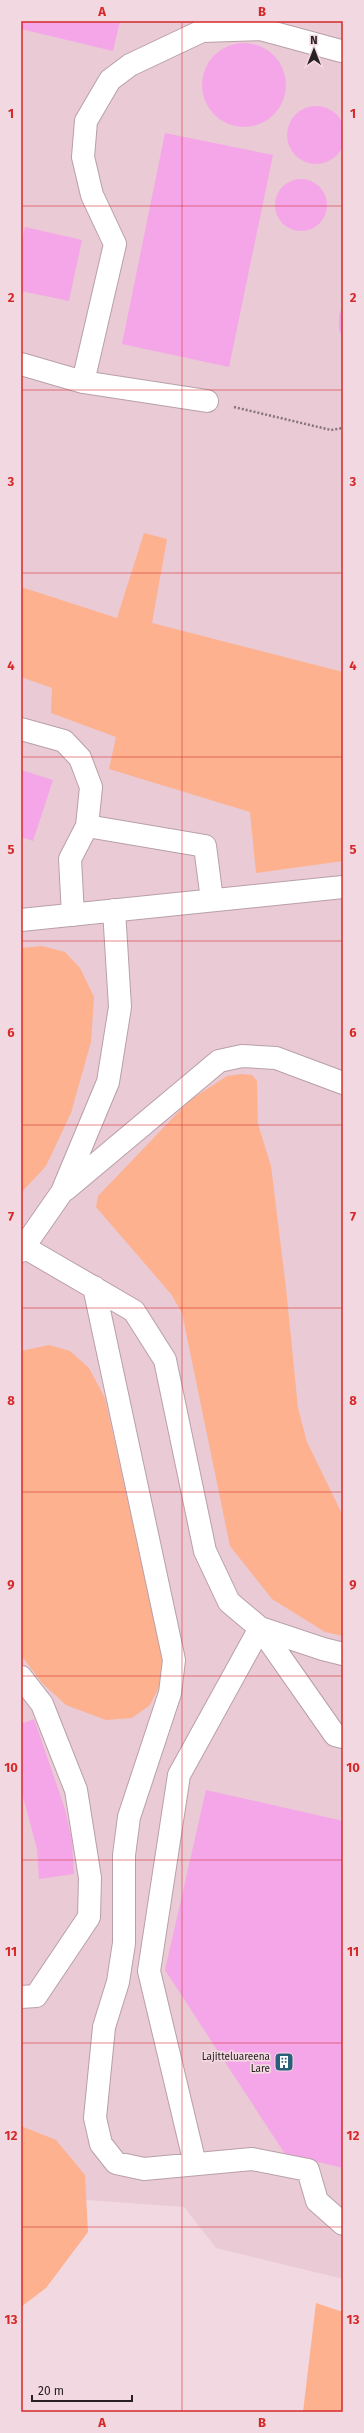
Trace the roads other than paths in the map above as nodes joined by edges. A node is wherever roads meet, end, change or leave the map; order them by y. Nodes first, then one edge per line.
1 (260, 25) edge
2 (342, 51) dead end
3 (21, 364) edge
4 (83, 382) junction
5 (206, 401) road end
6 (21, 728) edge
7 (87, 826) junction
8 (343, 887) edge
9 (212, 900) junction
10 (114, 910) junction
11 (73, 915) junction
12 (21, 920) edge
13 (343, 1083) edge
14 (62, 1192) junction
15 (22, 1249) edge
16 (94, 1286) junction
17 (260, 1628) junction
18 (343, 1654) edge
19 (21, 1678) edge
20 (343, 1737) edge
21 (21, 1997) edge
22 (195, 2164) junction
23 (343, 2224) edge

1 - 2 lane
1 - 4 lane
3 - 4 lane
4 - 5 lane
6 - 7 lane
7 - 9 lane
7 - 11 lane
8 - 9 lane
9 - 10 lane
10 - 11 lane
10 - 14 lane
11 - 12 lane
13 - 14 lane
14 - 15 lane
15 - 16 lane
16 - 17 lane
16 - 22 lane
17 - 18 lane
17 - 20 lane
17 - 22 lane
19 - 21 lane
22 - 23 lane

